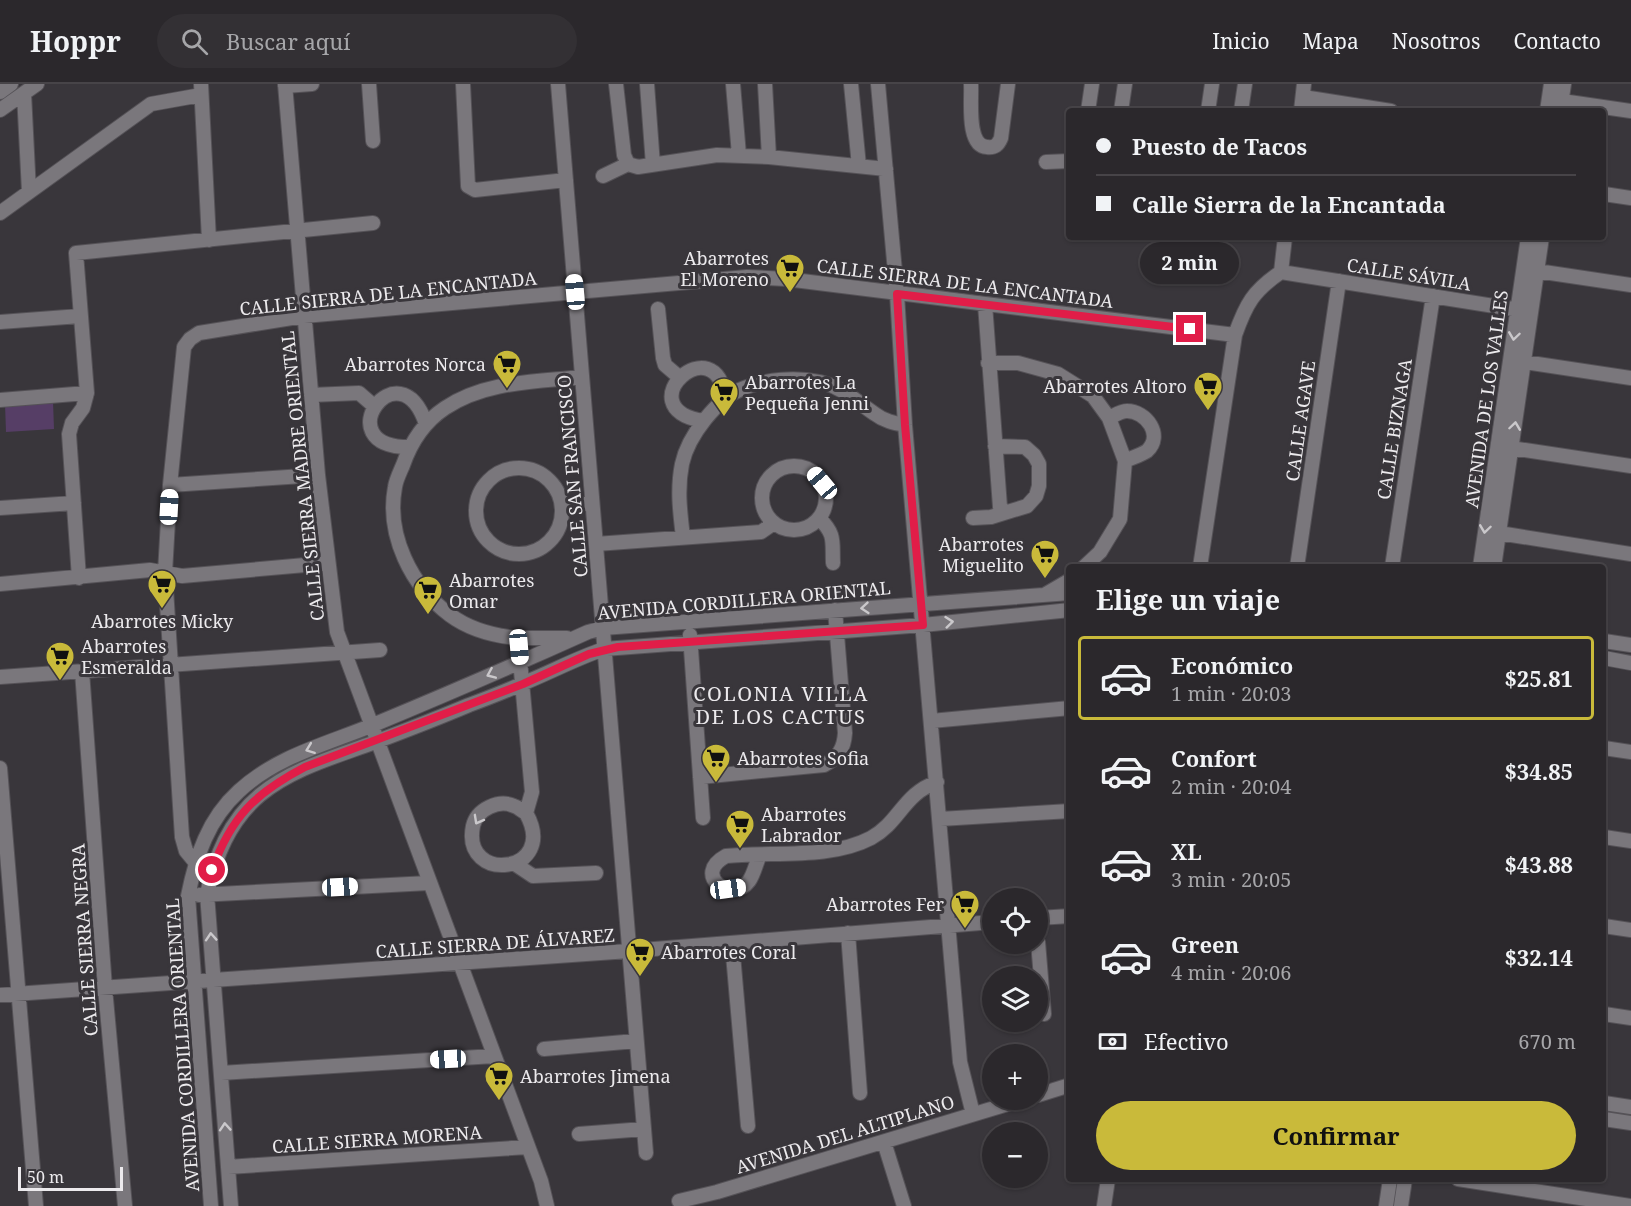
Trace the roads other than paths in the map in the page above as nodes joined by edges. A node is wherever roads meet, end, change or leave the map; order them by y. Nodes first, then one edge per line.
1 (11, 84) edge
2 (37, 84) edge
3 (312, 84) edge
4 (369, 84) edge
5 (463, 84) edge
6 (558, 84) edge
7 (616, 84) edge
8 (647, 84) edge
9 (733, 84) edge
10 (765, 84) edge
11 (851, 84) edge
12 (878, 84) edge
13 (971, 84) edge
14 (1008, 84) edge
15 (1092, 84) edge
16 (1125, 84) edge
17 (1212, 84) edge
18 (1245, 84) edge
19 (1551, 84) edge
20 (1564, 84) edge
21 (285, 85) edge
22 (201, 89) edge
23 (0, 92) edge
24 (24, 93) junction
25 (1303, 97) edge
26 (1561, 106) edge
27 (1088, 108) edge
28 (1121, 108) edge
29 (1208, 108) edge
30 (1241, 108) edge
31 (1372, 108) edge
32 (1547, 108) edge
33 (1589, 108) edge
34 (1606, 109) edge
35 (0, 110) edge
36 (1631, 111) edge
37 (373, 141) dead end
38 (739, 155) junction
39 (770, 158) junction
40 (1066, 161) edge
41 (1046, 162) dead end
42 (628, 164) junction
43 (653, 165) junction
44 (859, 166) junction
45 (886, 169) junction
46 (603, 176) dead end
47 (566, 180) junction
48 (28, 192) junction
49 (1606, 194) edge
50 (1631, 198) edge
51 (0, 213) edge
52 (373, 223) dead end
53 (297, 231) junction
54 (209, 240) junction
55 (1285, 240) edge
56 (1528, 240) edge
57 (1542, 240) edge
58 (1537, 271) junction
59 (1281, 272) junction
60 (1339, 281) junction
61 (1631, 285) edge
62 (575, 292) junction
63 (897, 294) junction
64 (1432, 296) junction
65 (985, 304) junction
66 (658, 309) dead end
67 (1524, 310) junction
68 (80, 316) junction
69 (304, 316) junction
70 (0, 322) edge
71 (1235, 335) junction
72 (1524, 362) junction
73 (988, 363) junction
74 (582, 376) junction
75 (679, 377) junction
76 (1631, 378) edge
77 (87, 393) junction
78 (311, 395) junction
79 (0, 400) edge
80 (725, 400) junction
81 (374, 406) junction
82 (1109, 418) junction
83 (703, 421) junction
84 (426, 424) junction
85 (905, 425) junction
86 (995, 446) junction
87 (409, 447) junction
88 (1511, 448) junction
89 (1125, 460) junction
90 (1631, 466) edge
91 (318, 475) junction
92 (170, 485) junction
93 (592, 502) junction
94 (74, 503) junction
95 (562, 506) junction
96 (0, 508) edge
97 (1004, 511) junction
98 (819, 518) junction
99 (973, 518) dead end
100 (774, 523) junction
101 (1499, 533) junction
102 (683, 537) junction
103 (596, 544) junction
104 (1631, 554) edge
105 (328, 563) junction
106 (833, 563) dead end
107 (1087, 564) edge
108 (1200, 564) edge
109 (1297, 564) edge
110 (1392, 564) edge
111 (1481, 564) edge
112 (1494, 564) edge
113 (165, 573) junction
114 (79, 578) junction
115 (1066, 582) edge
116 (0, 585) edge
117 (1066, 593) edge
118 (1045, 595) junction
119 (921, 603) junction
120 (835, 610) junction
121 (1066, 610) edge
122 (689, 621) junction
123 (923, 625) junction
124 (603, 628) junction
125 (837, 631) junction
126 (518, 638) junction
127 (574, 638) junction
128 (1606, 641) edge
129 (691, 642) junction
130 (1631, 645) edge
131 (380, 650) dead end
132 (604, 650) junction
133 (343, 651) junction
134 (1606, 658) edge
135 (521, 662) junction
136 (1631, 663) edge
137 (170, 664) junction
138 (82, 671) junction
139 (0, 677) edge
140 (523, 684) junction
141 (1066, 708) edge
142 (931, 721) junction
143 (371, 726) junction
144 (377, 742) junction
145 (1606, 748) edge
146 (1631, 752) edge
147 (0, 768) edge
148 (700, 777) junction
149 (937, 782) junction
150 (1066, 811) edge
151 (526, 813) junction
152 (703, 818) dead end
153 (940, 819) junction
154 (1606, 837) edge
155 (1631, 841) edge
156 (760, 855) dead end
157 (195, 863) junction
158 (515, 864) junction
159 (596, 873) dead end
160 (210, 880) junction
161 (429, 883) junction
162 (207, 894) junction
163 (188, 896) junction
164 (1066, 916) edge
165 (1048, 917) edge
166 (982, 922) edge
167 (949, 925) junction
168 (1606, 926) edge
169 (1631, 930) edge
170 (848, 933) junction
171 (732, 943) junction
172 (629, 951) junction
173 (459, 964) junction
174 (214, 980) junction
175 (194, 982) junction
176 (105, 988) junction
177 (19, 994) junction
178 (0, 995) edge
179 (1606, 1014) edge
180 (1631, 1018) edge
181 (636, 1041) junction
182 (544, 1049) dead end
183 (494, 1056) junction
184 (221, 1073) junction
185 (1066, 1086) edge
186 (1048, 1092) edge
187 (860, 1093) dead end
188 (1606, 1103) edge
189 (1631, 1107) edge
190 (987, 1110) edge
191 (973, 1114) junction
192 (1606, 1119) edge
193 (1631, 1124) edge
194 (748, 1126) dead end
195 (644, 1129) junction
196 (579, 1134) dead end
197 (884, 1142) junction
198 (528, 1147) junction
199 (646, 1153) dead end
200 (228, 1167) junction
201 (1108, 1182) edge
202 (1390, 1182) edge
203 (1405, 1182) edge
204 (1477, 1182) edge
205 (718, 1199) edge
206 (680, 1201) dead end
207 (36, 1206) edge
208 (125, 1206) edge
209 (211, 1206) edge
210 (231, 1206) edge
211 (547, 1206) edge
212 (904, 1206) edge
213 (1104, 1206) edge
214 (1386, 1206) edge
215 (1401, 1206) edge
216 (1631, 1206) edge

1 - 23 street
2 - 24 street
3 - 21 street
4 - 37 street
5 - 47 street
6 - 47 street, CALLE SAN FRANCISCO
7 - 42 street
8 - 43 street
9 - 38 street
10 - 39 street
11 - 44 street
12 - 45 street
13 - 14 street
15 - 27 street
16 - 28 street
17 - 29 street
18 - 30 street
19 - 32 street
20 - 26 street
21 - 53 street, CALLE SIERRA MADRE ORIENTAL
22 - 48 street
22 - 54 street
24 - 35 street
24 - 48 street
25 - 31 street
26 - 33 street
34 - 36 street
38 - 39 street
38 - 43 street
39 - 44 street
40 - 41 street
42 - 43 street
42 - 46 street
44 - 45 street
45 - 63 street
47 - 62 street, CALLE SAN FRANCISCO
48 - 51 street
49 - 50 street
52 - 53 street
53 - 54 street
53 - 69 street, CALLE SIERRA MADRE ORIENTAL
54 - 68 street
55 - 59 street
56 - 67 street, AVENIDA DE LOS VALLES
57 - 58 street, AVENIDA DE LOS VALLES
58 - 61 street
58 - 67 street, AVENIDA DE LOS VALLES
59 - 60 street, CALLE SÁVILA
59 - 71 street
60 - 64 street, CALLE SÁVILA
60 - 109 street, CALLE AGAVE
62 - 63 street, CALLE SIERRA DE LA ENCANTADA
62 - 69 street, CALLE SIERRA DE LA ENCANTADA
62 - 74 street, CALLE SAN FRANCISCO
63 - 65 street, CALLE SIERRA DE LA ENCANTADA
63 - 85 street
64 - 67 street, CALLE SÁVILA
64 - 110 street, CALLE BIZNAGA
65 - 71 street, CALLE SIERRA DE LA ENCANTADA
65 - 73 street
66 - 75 street
67 - 72 street, AVENIDA DE LOS VALLES
67 -> 111 street, AVENIDA DE LOS VALLES
68 - 70 street
68 - 77 street
69 - 78 street, CALLE SIERRA MADRE ORIENTAL
69 - 92 street, CALLE SIERRA DE LA ENCANTADA
71 - 108 street
72 - 76 street
88 -> 72 street, AVENIDA DE LOS VALLES
73 - 82 street
73 - 86 street
74 - 84 street
74 - 93 street, CALLE SAN FRANCISCO
75 - 80 street
75 - 83 street
77 - 79 street
77 - 94 street
78 - 81 street
78 - 91 street, CALLE SIERRA MADRE ORIENTAL
80 - 83 street
80 - 85 street
81 - 84 street
81 - 87 street
82 - 89 street
82 - 89 street
83 - 102 street
84 - 87 street
85 - 119 street
86 - 97 street
86 - 97 street
87 - 126 street
88 - 90 street
88 - 101 street, AVENIDA DE LOS VALLES
89 - 107 street
91 - 92 street
91 - 105 street, CALLE SIERRA MADRE ORIENTAL
92 - 113 street
93 - 95 street
93 - 103 street, CALLE SAN FRANCISCO
94 - 96 street
94 - 114 street
95 - 95 street
97 - 99 street
98 - 100 street
98 - 100 street
98 - 106 street
100 - 102 street
101 - 104 street
101 - 112 street, AVENIDA DE LOS VALLES
102 - 103 street
103 - 124 street, CALLE SAN FRANCISCO
105 - 113 street
105 - 133 street, CALLE SIERRA MADRE ORIENTAL
113 - 114 street
113 - 137 street
114 - 116 street
115 - 118 street
117 - 118 street, AVENIDA CORDILLERA ORIENTAL
118 - 119 street, AVENIDA CORDILLERA ORIENTAL
119 -> 120 street, AVENIDA CORDILLERA ORIENTAL
119 - 123 street
120 - 122 street, AVENIDA CORDILLERA ORIENTAL
120 - 125 street
123 -> 121 street, AVENIDA CORDILLERA ORIENTAL
122 - 124 street, AVENIDA CORDILLERA ORIENTAL
122 - 129 street
123 - 125 street, AVENIDA CORDILLERA ORIENTAL
123 - 142 street
124 - 127 street, AVENIDA CORDILLERA ORIENTAL
124 - 132 street, CALLE SAN FRANCISCO
125 - 129 street, AVENIDA CORDILLERA ORIENTAL
125 - 148 street
126 - 127 street
126 - 135 street
127 - 135 street, AVENIDA CORDILLERA ORIENTAL
128 - 130 street
129 - 132 street, AVENIDA CORDILLERA ORIENTAL
129 - 148 street
131 - 133 street
132 - 140 street, AVENIDA CORDILLERA ORIENTAL
132 - 172 street, CALLE SAN FRANCISCO
133 - 137 street
133 - 143 street, CALLE SIERRA MADRE ORIENTAL
134 - 136 street
135 - 140 street
135 -> 143 street, AVENIDA CORDILLERA ORIENTAL
137 - 138 street
137 - 157 street
138 - 139 street
138 - 176 street, CALLE SIERRA NEGRA
140 - 144 street, AVENIDA CORDILLERA ORIENTAL
140 - 151 street
141 - 142 street
142 - 149 street
143 - 144 street, CALLE SIERRA MADRE ORIENTAL
143 -> 157 street, AVENIDA CORDILLERA ORIENTAL
144 - 160 street, AVENIDA CORDILLERA ORIENTAL
144 - 161 street, CALLE SIERRA MADRE ORIENTAL
145 - 146 street
147 - 177 street
148 - 152 street
149 - 153 street
149 - 156 street
150 - 153 street
151 - 158 street
151 -> 158 street
153 - 167 street
154 - 155 street
157 - 160 street
157 - 163 street, AVENIDA CORDILLERA ORIENTAL
158 - 159 street
160 - 162 street, AVENIDA CORDILLERA ORIENTAL
161 - 162 street
161 - 173 street, CALLE SIERRA MADRE ORIENTAL
162 - 163 street
174 -> 162 street, AVENIDA CORDILLERA ORIENTAL
163 - 175 street, AVENIDA CORDILLERA ORIENTAL
164 - 165 street
166 - 167 street, CALLE SIERRA DE ÁLVAREZ
167 - 170 street, CALLE SIERRA DE ÁLVAREZ
167 - 191 street
168 - 169 street
170 - 171 street, CALLE SIERRA DE ÁLVAREZ
170 - 187 street
171 - 172 street, CALLE SIERRA DE ÁLVAREZ
171 - 194 street
172 - 173 street, CALLE SIERRA DE ÁLVAREZ
172 - 181 street, CALLE SAN FRANCISCO
173 - 174 street, CALLE SIERRA DE ÁLVAREZ
173 - 183 street, CALLE SIERRA MADRE ORIENTAL
174 - 175 street, CALLE SIERRA DE ÁLVAREZ
174 - 184 street, AVENIDA CORDILLERA ORIENTAL
175 - 176 street, CALLE SIERRA DE ÁLVAREZ
175 - 209 street, AVENIDA CORDILLERA ORIENTAL
176 - 177 street, CALLE SIERRA DE ÁLVAREZ
176 - 208 street, CALLE SIERRA NEGRA
177 - 178 street, CALLE SIERRA DE ÁLVAREZ
177 - 207 street
179 - 180 street
181 - 182 street
181 - 195 street, CALLE SAN FRANCISCO
183 - 184 street
183 - 198 street, CALLE SIERRA MADRE ORIENTAL
200 -> 184 street, AVENIDA CORDILLERA ORIENTAL
185 - 186 street
188 - 189 street
190 - 191 street, AVENIDA DEL ALTIPLANO
191 - 197 street, AVENIDA DEL ALTIPLANO
192 - 193 street
195 - 196 street
195 - 199 street, CALLE SAN FRANCISCO
197 - 205 street, AVENIDA DEL ALTIPLANO
197 - 212 street
198 - 200 street, CALLE SIERRA MORENA
198 - 211 street, CALLE SIERRA MADRE ORIENTAL
200 - 210 street, AVENIDA CORDILLERA ORIENTAL
201 - 213 street
202 - 214 street
203 - 215 street
204 - 216 street
205 - 206 street, AVENIDA DEL ALTIPLANO

